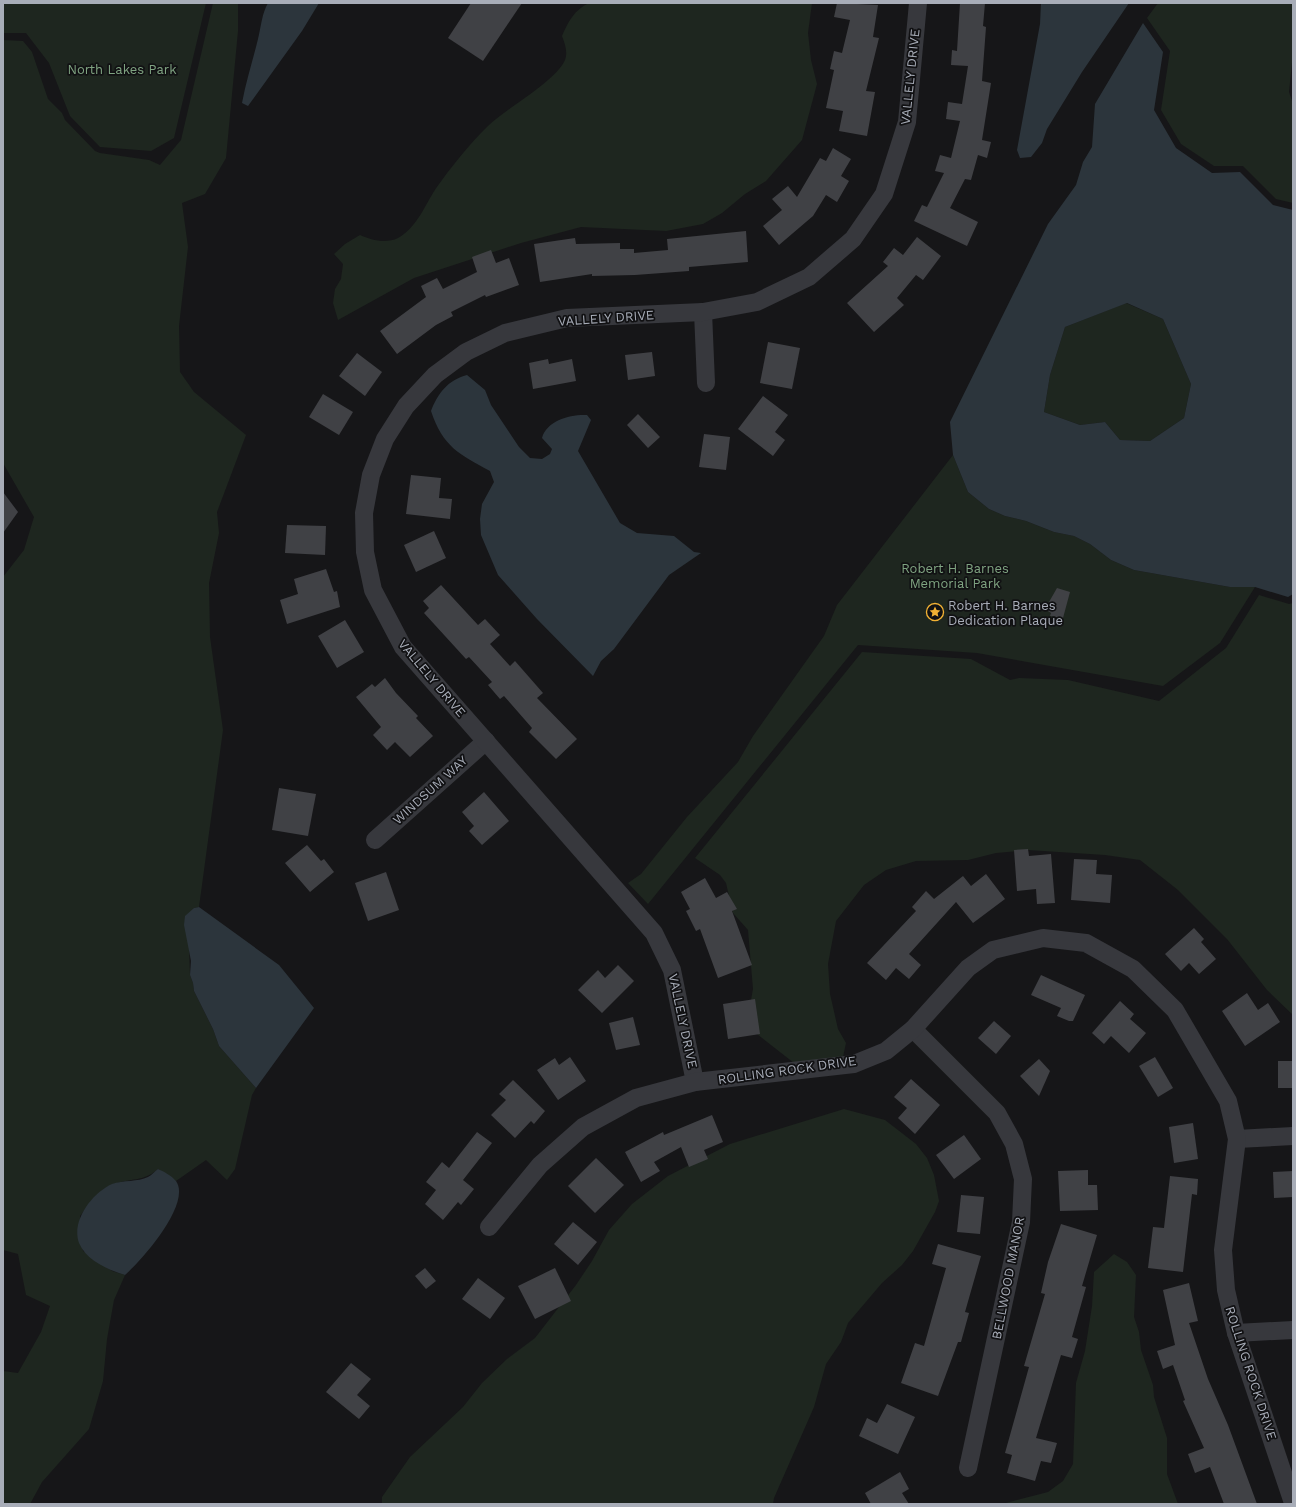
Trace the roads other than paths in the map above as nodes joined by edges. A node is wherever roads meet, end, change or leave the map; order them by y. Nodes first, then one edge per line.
1 (918, 3) edge
2 (703, 312) junction
3 (706, 383) dead end
4 (486, 741) junction
5 (375, 840) dead end
6 (913, 1029) junction
7 (695, 1082) junction
8 (1293, 1136) edge
9 (1237, 1139) junction
10 (489, 1227) dead end
11 (1293, 1330) edge
12 (1236, 1332) junction
13 (968, 1468) dead end
14 (1293, 1503) edge

1 - 2 street, VALLELY DRIVE
2 - 3 street
2 - 4 street, VALLELY DRIVE
4 - 5 street, WINDSUM WAY
4 - 7 street, VALLELY DRIVE
6 - 7 street, ROLLING ROCK DRIVE
6 - 9 street, ROLLING ROCK DRIVE
6 - 13 street, BELLWOOD MANOR
7 - 10 street, ROLLING ROCK DRIVE
8 - 9 street
9 - 12 street, ROLLING ROCK DRIVE
11 - 12 street
12 - 14 street, ROLLING ROCK DRIVE

